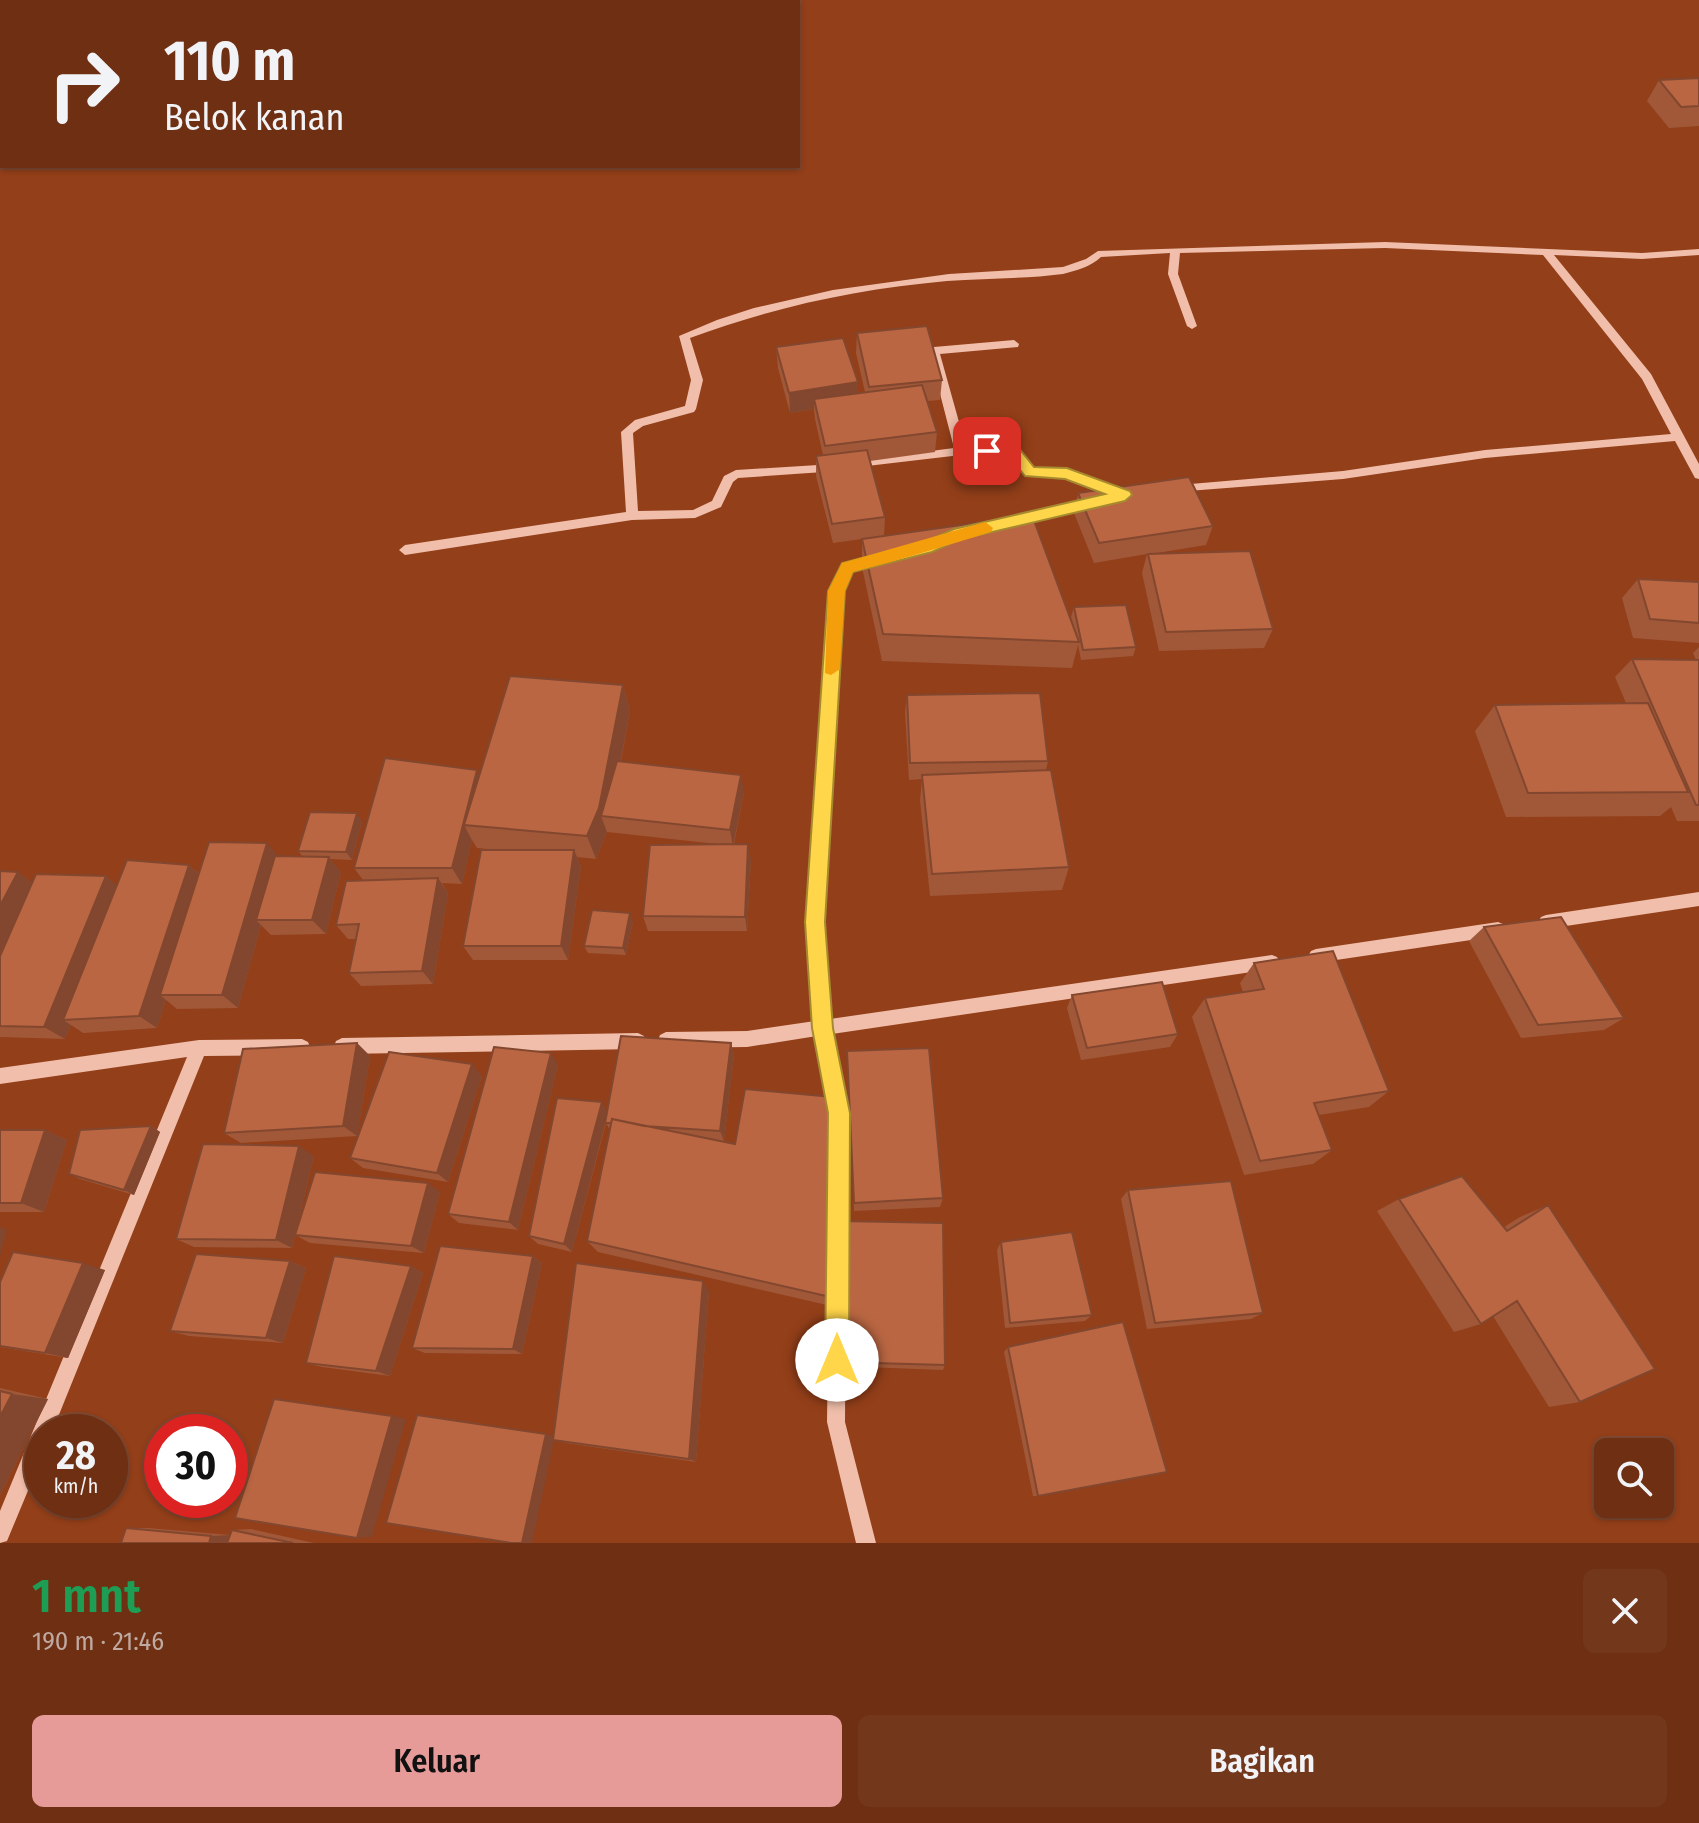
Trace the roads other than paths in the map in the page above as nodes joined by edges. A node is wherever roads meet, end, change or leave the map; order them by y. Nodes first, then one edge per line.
1 (1175, 250) junction
2 (1699, 252) edge
3 (1547, 253) junction
4 (1192, 326) dead end
5 (1014, 344) dead end
6 (1679, 437) junction
7 (961, 451) junction
8 (1699, 475) edge
9 (1165, 490) edge
10 (632, 516) junction
11 (1001, 524) edge
12 (405, 550) dead end
13 (893, 556) edge
14 (1699, 899) edge
15 (823, 1028) junction
16 (199, 1048) junction
17 (0, 1076) edge
18 (50, 1414) edge
19 (24, 1476) edge
20 (0, 1534) edge
21 (866, 1543) edge

1 - 3 street
1 - 4 street
1 - 10 street
2 - 3 street
3 - 6 street
5 - 7 street
6 - 8 street
6 - 9 street
7 - 10 street
7 - 11 street
10 - 12 street
13 - 15 street
14 - 15 street
15 - 16 street
15 - 21 street
16 - 17 street
16 - 18 street
19 - 20 street

